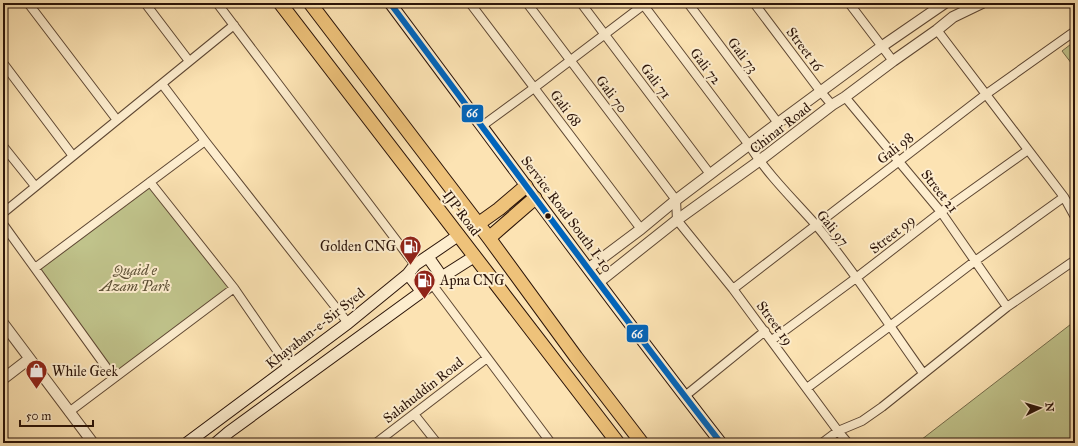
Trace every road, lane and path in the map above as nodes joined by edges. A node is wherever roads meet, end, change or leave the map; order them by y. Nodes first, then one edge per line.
1 (28, 3) edge
2 (145, 3) edge
3 (217, 3) edge
4 (280, 3) edge
5 (310, 3) edge
6 (390, 3) edge
7 (470, 3) edge
8 (527, 3) edge
9 (581, 3) edge
10 (688, 3) edge
11 (754, 3) edge
12 (849, 3) edge
13 (945, 3) edge
14 (982, 3) edge
15 (643, 4) edge
16 (234, 25) junction
17 (937, 30) junction
18 (1075, 31) edge
19 (605, 34) junction
20 (881, 47) junction
21 (570, 60) junction
22 (189, 61) junction
23 (893, 61) junction
24 (3, 63) edge
25 (162, 84) junction
26 (534, 88) junction
27 (821, 92) junction
28 (985, 95) junction
29 (845, 97) junction
30 (832, 105) junction
31 (117, 120) junction
32 (778, 123) junction
33 (482, 126) junction
34 (205, 141) junction
35 (3, 146) edge
36 (749, 146) junction
37 (1028, 150) junction
38 (73, 156) junction
39 (899, 161) junction
40 (760, 162) junction
41 (710, 174) junction
42 (150, 182) junction
43 (35, 186) junction
44 (526, 186) junction
45 (1064, 197) junction
46 (535, 198) junction
47 (676, 200) junction
48 (3, 212) edge
49 (941, 212) junction
50 (1075, 217) edge
51 (677, 220) junction
52 (3, 224) edge
53 (478, 224) junction
54 (816, 226) junction
55 (641, 229) junction
56 (459, 235) junction
57 (489, 238) junction
58 (475, 256) junction
59 (428, 257) junction
60 (1075, 260) edge
61 (975, 261) junction
62 (35, 268) junction
63 (589, 268) junction
64 (411, 270) junction
65 (442, 277) junction
66 (856, 278) junction
67 (599, 282) junction
68 (432, 284) junction
69 (234, 288) junction
70 (733, 289) junction
71 (422, 292) junction
72 (1007, 307) junction
73 (348, 323) junction
74 (3, 324) edge
75 (890, 326) junction
76 (765, 331) junction
77 (772, 340) junction
78 (487, 358) junction
79 (29, 359) junction
80 (289, 368) junction
81 (924, 373) junction
82 (114, 378) junction
83 (3, 379) edge
84 (807, 388) junction
85 (684, 396) junction
86 (68, 412) junction
87 (414, 414) junction
88 (838, 431) junction
89 (93, 443) edge
90 (187, 443) edge
91 (216, 443) edge
92 (376, 443) edge
93 (437, 443) edge
94 (551, 443) edge
95 (618, 443) edge
96 (642, 443) edge
97 (721, 443) edge
98 (822, 443) edge
99 (848, 443) edge

1 - 31 street
2 - 22 street
3 - 16 street
4 - 56 highway, IJP Road
5 - 53 highway, IJP Road
6 - 33 main road, Service Road South I-10
7 - 26 street, Gali 68
8 - 21 street, Gali 70
9 - 19 street, Gali 71
10 - 32 street, Gali 73
11 - 27 street, Street 16
12 - 20 street
13 - 20 street, Chinar Road
14 - 17 street, Chinar Road
15 - 19 street
15 - 36 street, Gali 72
16 - 22 street
16 - 64 street
17 - 23 street, Chinar Road
17 - 28 street
18 - 28 street, Gali 98
19 - 21 street
19 - 41 street, Gali 71
20 - 23 street
20 - 27 street, Chinar Road
21 - 26 street
21 - 47 street, Gali 70
22 - 25 street
23 - 29 street, Chinar Road
24 - 38 street
25 - 31 street
25 - 34 street
26 - 33 street
26 - 55 street, Gali 68
27 - 30 street, Street 16
27 - 32 street, Chinar Road
28 - 37 street
28 - 39 street, Gali 98
29 - 30 street, Chinar Road
29 - 39 street, Street 21
30 - 40 street, Chinar Road
31 - 38 street
32 - 36 street, Chinar Road
33 - 44 main road, Service Road South I-10
34 - 42 street
34 - 73 street
35 - 43 street
36 - 40 street, Gali 72
36 - 41 street, Chinar Road
37 - 45 street
37 - 49 street, Street 99
38 - 43 street
39 - 49 street, Street 21
39 - 54 street, Gali 98
40 - 51 street, Chinar Road
40 - 54 street, Gali 97
41 - 47 street, Chinar Road
42 - 62 street
42 - 69 street
43 - 48 street
44 - 46 main road, Service Road South I-10
44 - 53 highway
45 - 50 street
45 - 61 street
46 - 57 highway
46 - 63 main road, Service Road South I-10
47 - 51 street
47 - 55 street, Chinar Road
49 - 61 street, Street 21
49 - 66 street, Street 99
51 - 67 street, Chinar Road
51 - 70 street, Street 19
52 - 62 street
53 - 57 highway, IJP Road
54 - 66 street, Gali 97
54 - 70 street, Gali 98
55 - 63 street, Chinar Road
56 - 58 highway, IJP Road
56 - 59 main road, Khayaban-e-Sir Syed
57 - 96 highway, IJP Road
58 - 65 main road
58 - 95 highway, IJP Road
59 - 64 main road, Khayaban-e-Sir Syed
59 - 65 main road
60 - 72 street
61 - 72 street, Street 21
61 - 75 street
62 - 82 street
63 - 67 main road, Service Road South I-10
64 - 71 main road
64 - 73 main road, Khayaban-e-Sir Syed
65 - 68 main road
66 - 75 street, Gali 97
66 - 77 street, Street 99
67 - 85 main road, Service Road South I-10
68 - 71 main road
68 - 78 street
69 - 80 street
69 - 82 street
70 - 76 street, Street 19
71 - 91 main road
72 - 81 street
73 - 80 main road, Khayaban-e-Sir Syed
74 - 79 street
75 - 81 street, Gali 97
75 - 84 street
76 - 77 street, Street 19
76 - 85 street
77 - 84 street, Street 19
78 - 87 street, Salahuddin Road
78 - 94 street
79 - 83 street
79 - 86 street
80 - 90 main road, Khayaban-e-Sir Syed
81 - 88 street
82 - 86 street
84 - 88 street, Street 19
85 - 97 main road, Service Road South I-10
86 - 89 street
87 - 92 street, Salahuddin Road
87 - 93 street
88 - 98 street
88 - 99 street, Street 19

